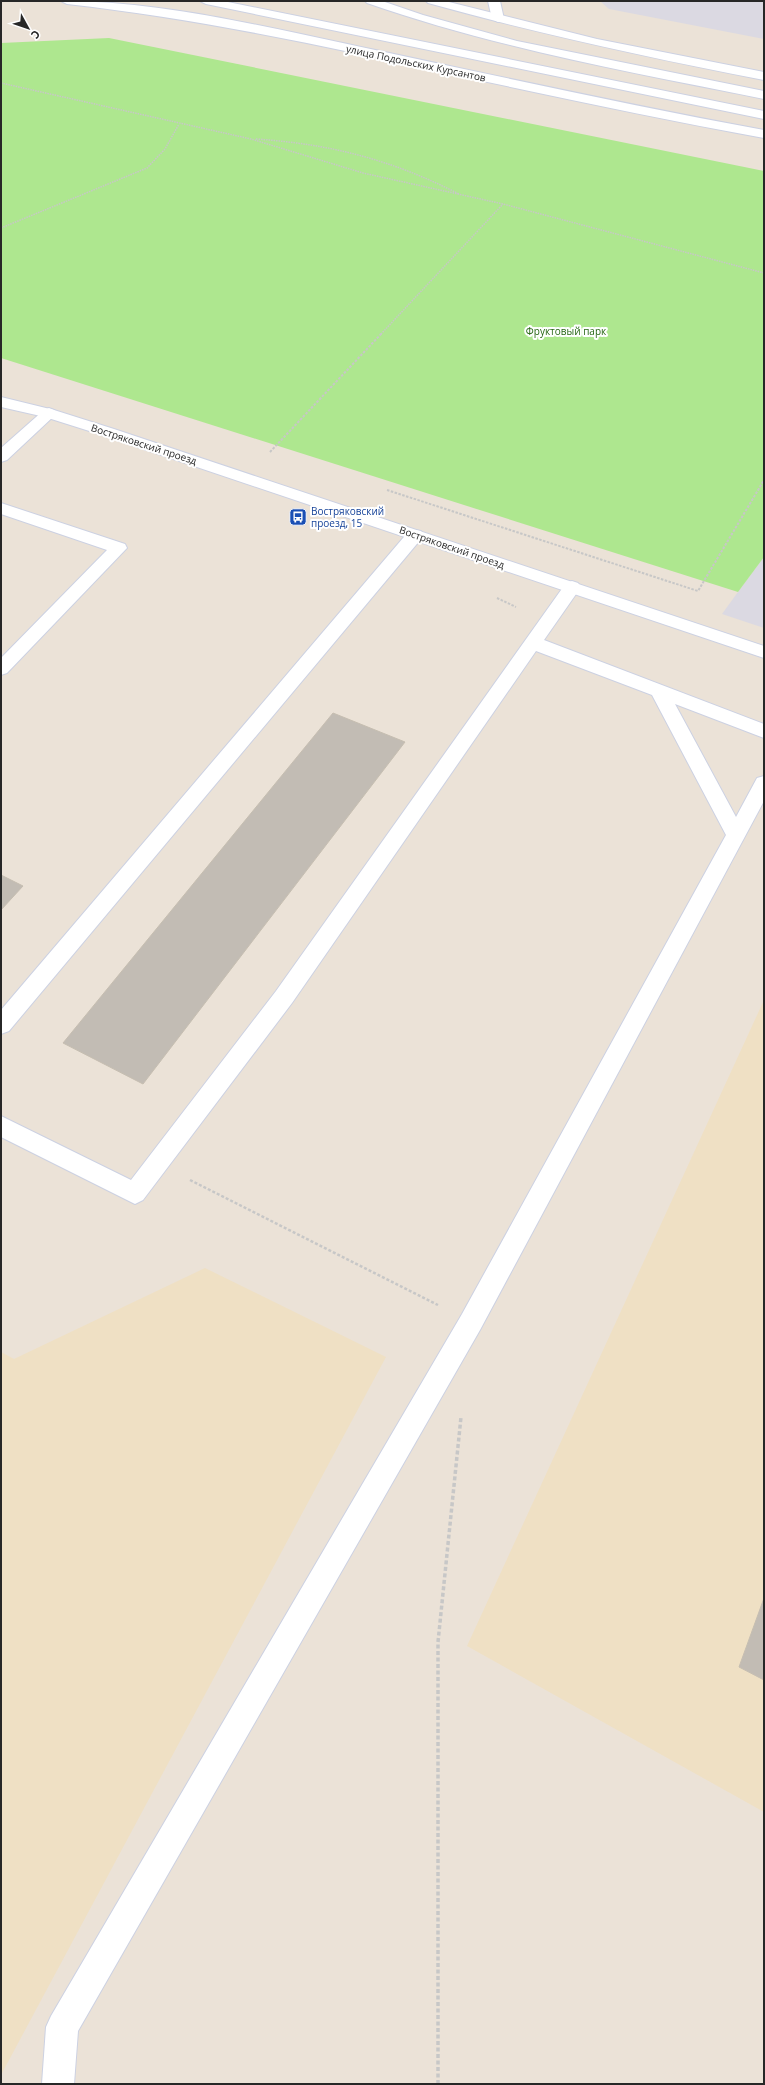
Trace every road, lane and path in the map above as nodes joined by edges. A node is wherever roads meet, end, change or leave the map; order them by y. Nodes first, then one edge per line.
1 (67, 1) edge
2 (206, 1) edge
3 (371, 1) edge
4 (432, 1) edge
5 (494, 1) edge
6 (498, 19) junction
7 (764, 76) edge
8 (1, 83) edge
9 (764, 95) edge
10 (764, 115) edge
11 (179, 124) junction
12 (764, 134) edge
13 (251, 139) junction
14 (462, 196) junction
15 (503, 204) junction
16 (1, 228) edge
17 (764, 272) edge
18 (1, 402) edge
19 (48, 413) junction
20 (270, 452) dead end
21 (1, 457) edge
22 (764, 480) edge
23 (1, 508) edge
24 (415, 535) junction
25 (537, 540) dead end
26 (572, 587) junction
27 (534, 643) junction
28 (764, 652) edge
29 (1, 670) edge
30 (658, 690) junction
31 (764, 731) edge
32 (764, 783) edge
33 (736, 836) junction
34 (1, 1025) edge
35 (1, 1126) edge
36 (158, 1163) junction
37 (471, 1322) junction
38 (462, 1415) dead end
39 (58, 2084) edge
40 (438, 2084) edge

1 - 12 main road, улица Подольских Курсантов
2 - 10 main road, улица Подольских Курсантов
3 - 9 main road
4 - 6 main road
5 - 6 main road
6 - 7 main road
8 - 11 path
11 - 13 path
11 - 16 path
13 - 14 path
13 - 14 path
14 - 15 path
15 - 17 path
15 - 20 path
18 - 19 main road, Востряковский проезд
19 - 21 main road
19 - 24 main road, Востряковский проезд
22 - 25 path
23 - 29 main road
24 - 26 main road, Востряковский проезд
24 - 34 main road
26 - 27 main road
26 - 28 main road, Востряковский проезд
27 - 30 main road
27 - 36 main road
30 - 31 main road
30 - 33 main road
32 - 33 main road
33 - 37 main road
35 - 36 main road
36 - 37 path
37 - 39 main road
38 - 40 path

